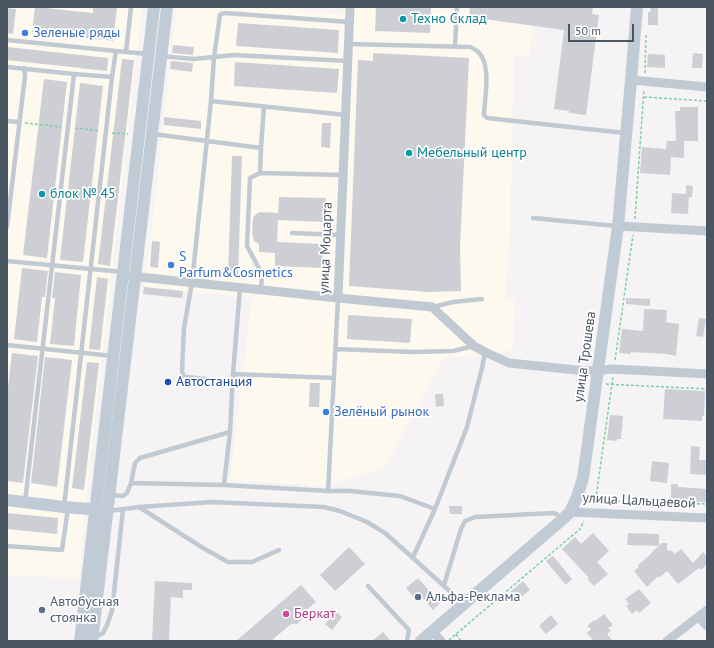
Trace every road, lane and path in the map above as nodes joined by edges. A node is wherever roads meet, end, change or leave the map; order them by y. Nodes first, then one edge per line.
1 (131, 7) edge
2 (154, 7) edge
3 (167, 7) edge
4 (350, 7) edge
5 (457, 7) edge
6 (637, 7) edge
7 (349, 22) junction
8 (7, 40) edge
9 (348, 44) junction
10 (455, 46) junction
11 (116, 51) junction
12 (126, 52) junction
13 (148, 54) junction
14 (161, 56) junction
15 (214, 57) junction
16 (348, 61) junction
17 (7, 67) edge
18 (24, 68) junction
19 (74, 74) junction
20 (112, 78) junction
21 (632, 80) junction
22 (707, 87) edge
23 (644, 97) dead end
24 (211, 101) junction
25 (707, 101) edge
26 (264, 106) junction
27 (346, 115) junction
28 (7, 121) edge
29 (19, 122) junction
30 (152, 134) junction
31 (626, 134) junction
32 (139, 135) junction
33 (207, 141) junction
34 (262, 148) junction
35 (260, 173) junction
36 (343, 175) junction
37 (533, 218) dead end
38 (618, 226) junction
39 (7, 227) edge
40 (707, 231) edge
41 (292, 233) dead end
42 (340, 235) junction
43 (7, 261) edge
44 (52, 265) junction
45 (91, 269) junction
46 (123, 274) junction
47 (136, 276) junction
48 (192, 282) junction
49 (240, 288) junction
50 (261, 290) junction
51 (338, 298) junction
52 (482, 299) dead end
53 (432, 307) junction
54 (7, 345) edge
55 (474, 346) junction
56 (42, 349) junction
57 (336, 349) junction
58 (485, 352) junction
59 (81, 353) junction
60 (113, 356) junction
61 (598, 370) junction
62 (233, 374) junction
63 (707, 374) edge
64 (334, 378) junction
65 (233, 382) junction
66 (597, 383) junction
67 (707, 389) edge
68 (230, 432) junction
69 (131, 483) junction
70 (224, 485) junction
71 (328, 491) junction
72 (97, 494) junction
73 (110, 495) junction
74 (577, 497) junction
75 (7, 500) edge
76 (25, 502) junction
77 (707, 504) edge
78 (66, 507) junction
79 (139, 507) junction
80 (123, 509) junction
81 (435, 509) junction
82 (95, 510) junction
83 (108, 511) junction
84 (567, 515) junction
85 (707, 518) edge
86 (7, 546) edge
87 (279, 550) dead end
88 (413, 557) junction
89 (444, 585) junction
90 (368, 586) dead end
91 (464, 604) junction
92 (707, 610) edge
93 (699, 617) junction
94 (707, 626) edge
95 (432, 631) junction
96 (456, 634) dead end
97 (92, 640) edge
98 (80, 641) edge
99 (407, 641) edge
100 (421, 641) edge
101 (441, 641) edge
102 (461, 641) edge
103 (667, 641) edge

1 - 12 lane
2 - 13 street
3 - 14 street
4 - 7 street, улица Моцарта
5 - 10 lane
6 - 21 street, улица Трошева
7 - 9 street, улица Моцарта
7 - 15 lane
8 - 11 lane
9 - 10 lane
9 - 16 street, улица Моцарта
10 - 31 lane
11 - 12 lane
11 - 20 lane
12 - 13 lane
13 - 14 lane
13 - 32 street
14 - 15 lane
14 - 30 street
15 - 16 lane
15 - 24 lane
16 - 27 street, улица Моцарта
17 - 18 lane
18 - 19 lane
18 - 29 lane
19 - 20 lane
19 - 44 lane
20 - 45 lane
21 - 22 street
21 - 31 street, улица Трошева
23 - 25 path
24 - 26 lane
24 - 33 lane
26 - 27 lane
26 - 34 lane
27 - 36 street, улица Моцарта
28 - 29 lane
29 - 39 lane
30 - 32 lane
30 - 33 lane
30 - 47 street
31 - 38 street, улица Трошева
32 - 46 street
33 - 34 lane
33 - 48 lane
34 - 35 lane
35 - 36 lane
35 - 50 lane
36 - 42 street, улица Моцарта
37 - 38 lane
38 - 40 street
38 - 61 street, улица Трошева
41 - 42 lane
42 - 51 street, улица Моцарта
43 - 44 lane
44 - 45 lane
44 - 56 lane
45 - 46 lane
45 - 59 lane
46 - 47 street
46 - 60 street
47 - 48 street
47 - 73 street
48 - 49 street
48 - 65 lane
49 - 50 street
49 - 62 lane
50 - 51 street
51 - 53 street
51 - 57 lane, улица Моцарта
52 - 53 lane
53 - 55 street
54 - 56 lane
55 - 57 lane
55 - 58 street
56 - 59 lane
56 - 76 lane
57 - 64 lane, улица Моцарта
58 - 61 street
58 - 81 lane
59 - 60 lane
59 - 78 lane
60 - 72 street
61 - 63 street
61 - 66 street, улица Трошева
62 - 64 lane
62 - 65 lane
64 - 71 lane, улица Моцарта
65 - 68 lane
66 - 67 path
66 - 74 street, улица Трошева
68 - 69 lane
68 - 70 lane
69 - 70 lane
69 - 73 lane
70 - 71 lane
71 - 81 lane
72 - 73 lane
72 - 82 street
73 - 83 street
74 - 77 path
74 - 84 street, улица Трошева
75 - 76 street
76 - 78 street
78 - 82 street
78 - 86 lane
79 - 80 lane
79 - 87 lane
79 - 88 lane
80 - 83 lane
80 - 97 lane
81 - 88 lane
82 - 83 street
82 - 98 street
83 - 97 street
84 - 85 street, улица Цальцаевой
84 - 89 lane
84 - 91 street, улица Трошева
88 - 89 lane
89 - 91 lane
90 - 99 lane
91 - 95 street, улица Трошева
92 - 93 street
93 - 94 street
93 - 103 street
95 - 100 street, улица Трошева
95 - 101 street
96 - 102 path

